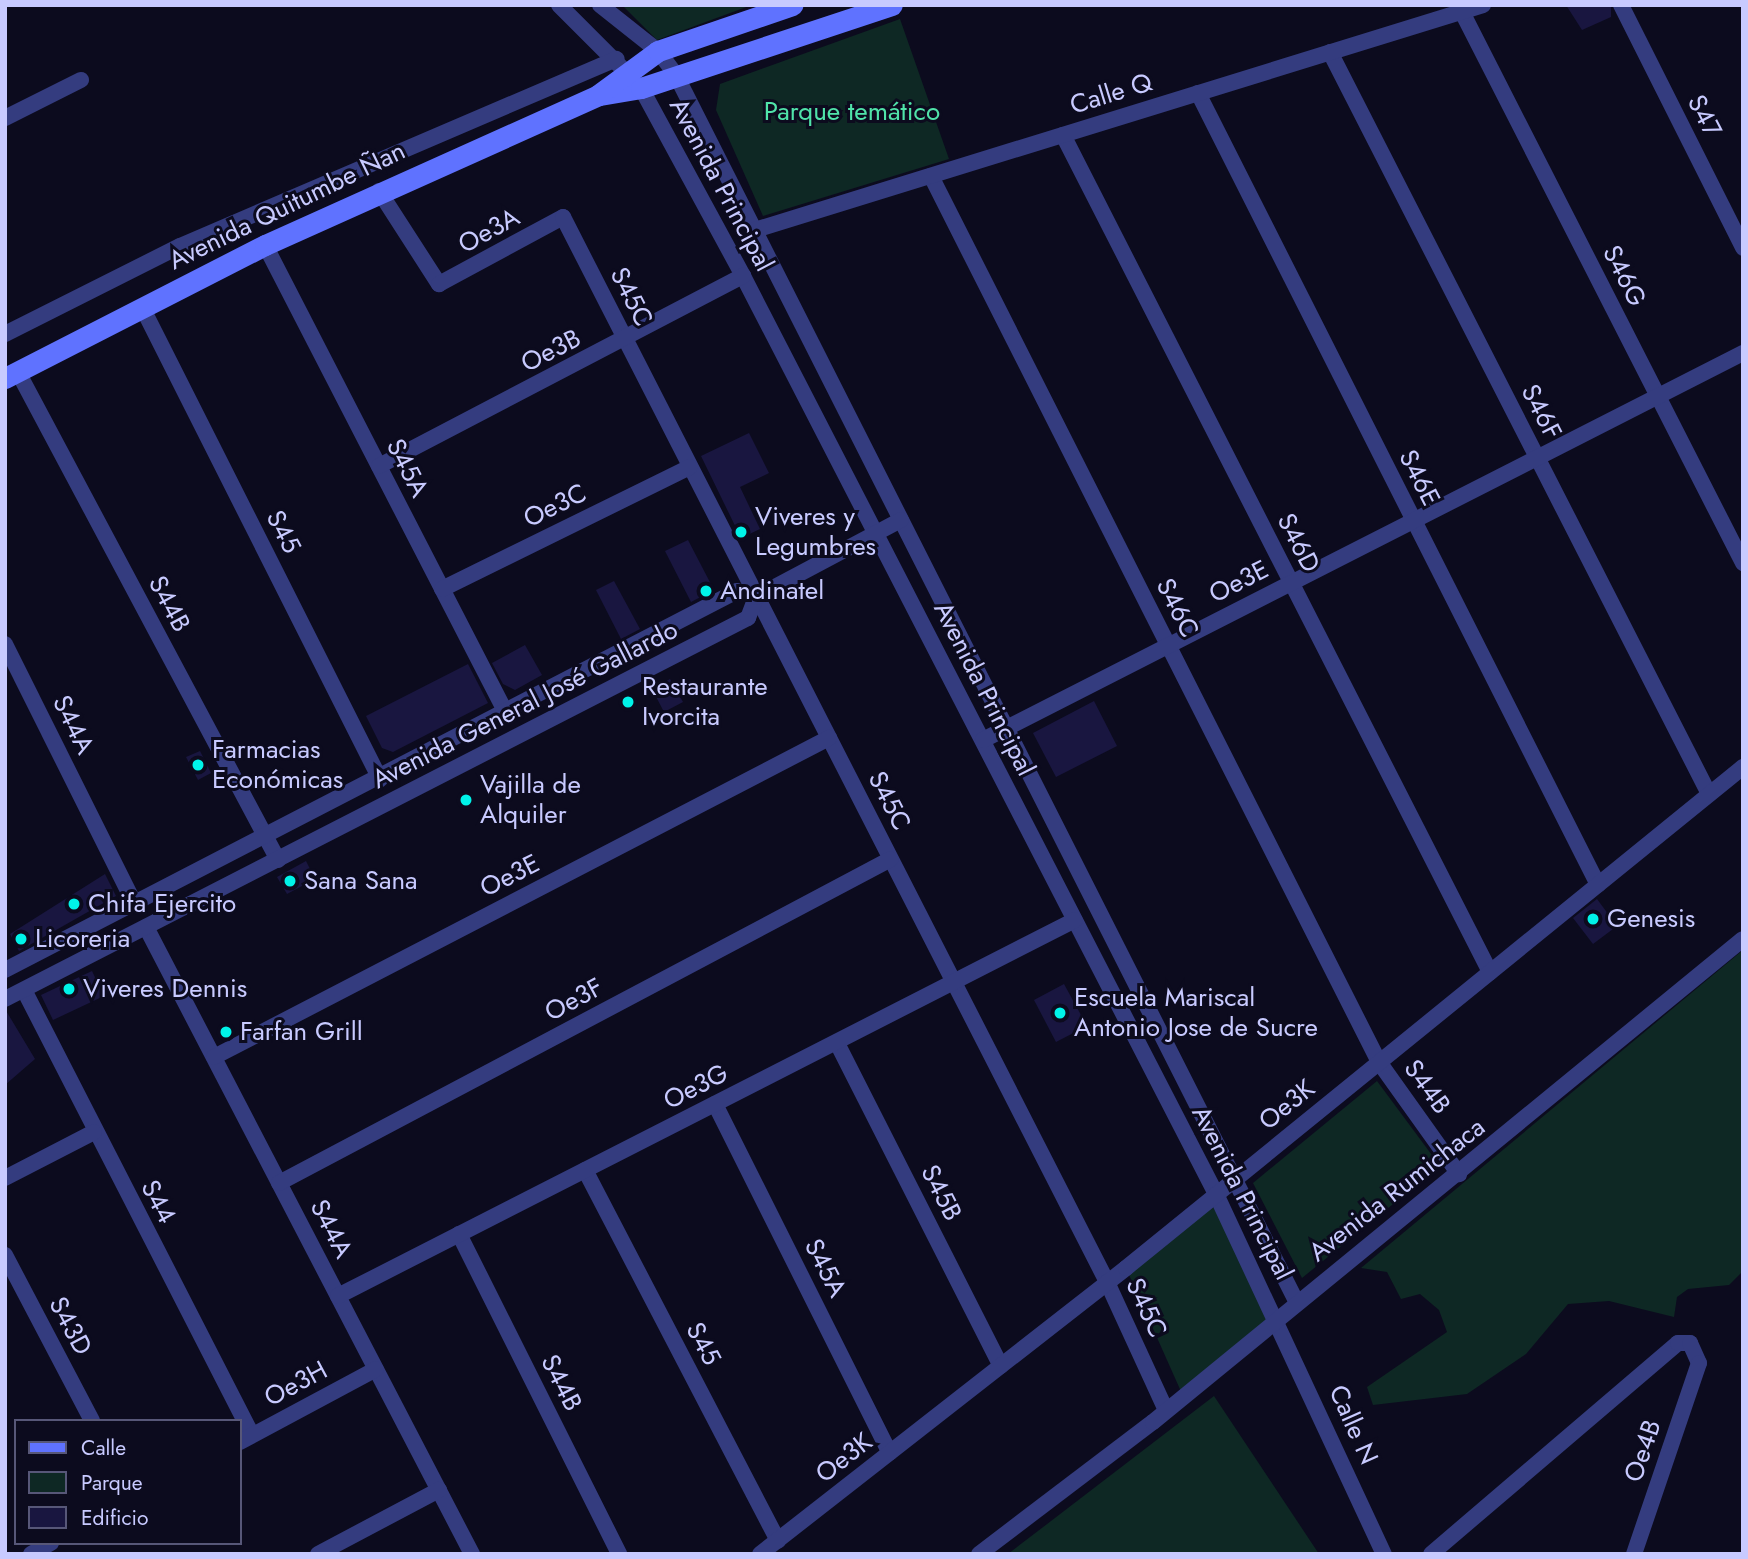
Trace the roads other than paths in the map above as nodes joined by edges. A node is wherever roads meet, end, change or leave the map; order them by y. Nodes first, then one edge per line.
1 (559, 5) edge
2 (600, 5) edge
3 (792, 5) edge
4 (892, 5) edge
5 (1483, 5) edge
6 (1621, 5) edge
7 (1462, 12) junction
8 (658, 51) junction
9 (1330, 52) junction
10 (676, 75) junction
11 (631, 76) junction
12 (81, 80) dead end
13 (1198, 93) junction
14 (5, 118) edge
15 (1063, 135) junction
16 (931, 176) junction
17 (379, 191) junction
18 (563, 217) joint
19 (755, 230) junction
20 (265, 245) junction
21 (1743, 248) edge
22 (743, 276) junction
23 (142, 307) junction
24 (5, 334) edge
25 (626, 341) junction
26 (1743, 353) edge
27 (12, 375) edge
28 (1658, 396) junction
29 (1537, 458) junction
30 (379, 466) junction
31 (690, 467) junction
32 (901, 520) junction
33 (1413, 521) junction
34 (877, 533) junction
35 (1743, 563) edge
36 (1291, 583) junction
37 (442, 589) junction
38 (756, 597) junction
39 (5, 644) edge
40 (1169, 646) junction
41 (506, 713) junction
42 (1007, 728) junction
43 (829, 738) junction
44 (983, 740) junction
45 (1743, 767) edge
46 (380, 779) junction
47 (1709, 794) junction
48 (264, 835) junction
49 (891, 859) junction
50 (278, 860) junction
51 (1598, 885) junction
52 (134, 903) junction
53 (1075, 919) junction
54 (146, 927) junction
55 (1743, 939) edge
56 (8, 964) edge
57 (1490, 972) junction
58 (954, 983) junction
59 (24, 990) junction
60 (5, 999) edge
61 (837, 1042) junction
62 (214, 1057) junction
63 (1379, 1062) junction
64 (715, 1104) junction
65 (94, 1132) junction
66 (585, 1170) junction
67 (1459, 1174) junction
68 (5, 1178) edge
69 (1235, 1179) junction
70 (279, 1183) junction
71 (1216, 1194) junction
72 (459, 1234) junction
73 (5, 1255) edge
74 (1107, 1282) junction
75 (338, 1296) junction
76 (1296, 1301) junction
77 (1277, 1317) junction
78 (1001, 1366) junction
79 (376, 1369) junction
80 (1166, 1410) junction
81 (91, 1419) edge
82 (237, 1419) edge
83 (246, 1438) edge
84 (890, 1453) junction
85 (439, 1490) junction
86 (778, 1541) junction
87 (47, 1545) edge
88 (31, 1554) edge
89 (318, 1554) edge
90 (472, 1554) edge
91 (620, 1554) edge
92 (760, 1554) edge
93 (979, 1554) edge
94 (1384, 1554) edge
95 (1431, 1554) edge
96 (1633, 1554) edge

1 - 11 street, Avenida Principal
2 - 8 street, Avenida Principal
3 - 8 street, Avenida Quitumbe Ñan
4 - 10 street, Avenida Quitumbe Ñan
5 - 7 street, Calle Q
6 - 21 street, S47
7 - 9 street, Calle Q
7 - 28 street, S46G
8 - 10 street, Avenida Principal
8 - 11 street, Avenida Quitumbe Ñan
9 - 13 street, Calle Q
9 - 29 street, S46F
10 - 11 street, Avenida Quitumbe Ñan
10 - 19 street, Avenida Principal
11 - 17 street, Avenida Quitumbe Ñan
11 - 22 street, Avenida Principal
11 - 24 street
12 - 14 street
13 - 15 street, Calle Q
13 - 33 street, S46E
15 - 16 street, Calle Q
15 - 36 street, S46D
16 - 19 street, Calle Q
16 - 40 street, S46C
17 - 18 street, Oe3A
17 - 20 street, Avenida Quitumbe Ñan
18 - 25 street, S45C
19 - 32 street, Avenida Principal
20 - 23 street, Avenida Quitumbe Ñan
20 - 30 street, S45A
22 - 25 street, Oe3B
22 - 34 street, Avenida Principal
23 - 27 street, Avenida Quitumbe Ñan
23 - 46 street, S45
25 - 30 street, Oe3B
25 - 31 street, S45C
26 - 28 street, Oe3E
27 - 48 street, S44B
28 - 29 street, Oe3E
28 - 35 street, S46G
29 - 33 street, Oe3E
29 - 47 street, S46F
30 - 37 street, S45A
31 - 37 street, Oe3C
31 - 38 street, S45C
32 - 34 street, Avenida General José Gallardo
32 - 42 street, Avenida Principal
33 - 36 street, Oe3E
33 - 51 street, S46E
34 - 38 street, Avenida General José Gallardo
34 - 44 street, Avenida Principal
36 - 40 street, Oe3E
36 - 57 street, S46D
37 - 41 street, S45A
38 - 41 street, Avenida General José Gallardo
38 - 43 street, S45C
38 - 50 street, Avenida General José Gallardo
39 - 52 street, S44A
40 - 42 street, Oe3E
40 - 63 street, S46C
41 - 46 street, Avenida General José Gallardo
42 - 44 street, Oe3E
42 - 69 street, Avenida Principal
43 - 49 street, S45C
43 - 62 street, Oe3E
44 - 53 street, Avenida Principal
45 - 47 street, Oe3K
46 - 48 street, Avenida General José Gallardo
47 - 51 street, Oe3K
48 - 50 street, S44B
48 - 52 street, Avenida General José Gallardo
49 - 58 street, S45C
49 - 70 street, Oe3F
50 - 54 street, Avenida General José Gallardo
51 - 57 street, Oe3K
52 - 56 street, Avenida General José Gallardo
53 - 58 street, Oe3G
53 - 71 street, Avenida Principal
54 - 59 street, Avenida General José Gallardo
54 - 62 street, S44A
55 - 67 street, Avenida Rumichaca
57 - 63 street, Oe3K
58 - 61 street, Oe3G
58 - 74 street, S45C
59 - 60 street, Avenida General José Gallardo
59 - 65 street, S44
61 - 64 street, Oe3G
61 - 78 street, S45B
62 - 70 street, S44A
63 - 67 street, S44B
63 - 69 street, Oe3K
64 - 66 street, Oe3G
64 - 84 street, S45A
65 - 68 street
65 - 82 street, S44
66 - 72 street, Oe3G
66 - 86 street, S45
67 - 76 street, Avenida Rumichaca
69 - 71 street, Oe3K
69 - 76 street, Avenida Principal
70 - 75 street, S44A
71 - 74 street, Oe3K
71 - 77 street, Avenida Principal
72 - 75 street, Oe3G
72 - 91 street, S44B
73 - 81 street, S43D
74 - 78 street, Oe3K
74 - 80 street, S45C
75 - 79 street, S44A
76 - 77 street, Avenida Rumichaca
77 - 80 street, Avenida Rumichaca
77 - 94 street, Calle N
78 - 84 street, Oe3K
79 - 83 street, Oe3H
79 - 85 street, S44A
80 - 93 street, Avenida Rumichaca
84 - 86 street, Oe3K
85 - 89 street
85 - 90 street, S44A
86 - 92 street, Oe3K
87 - 88 street
95 - 96 street, Oe4B

